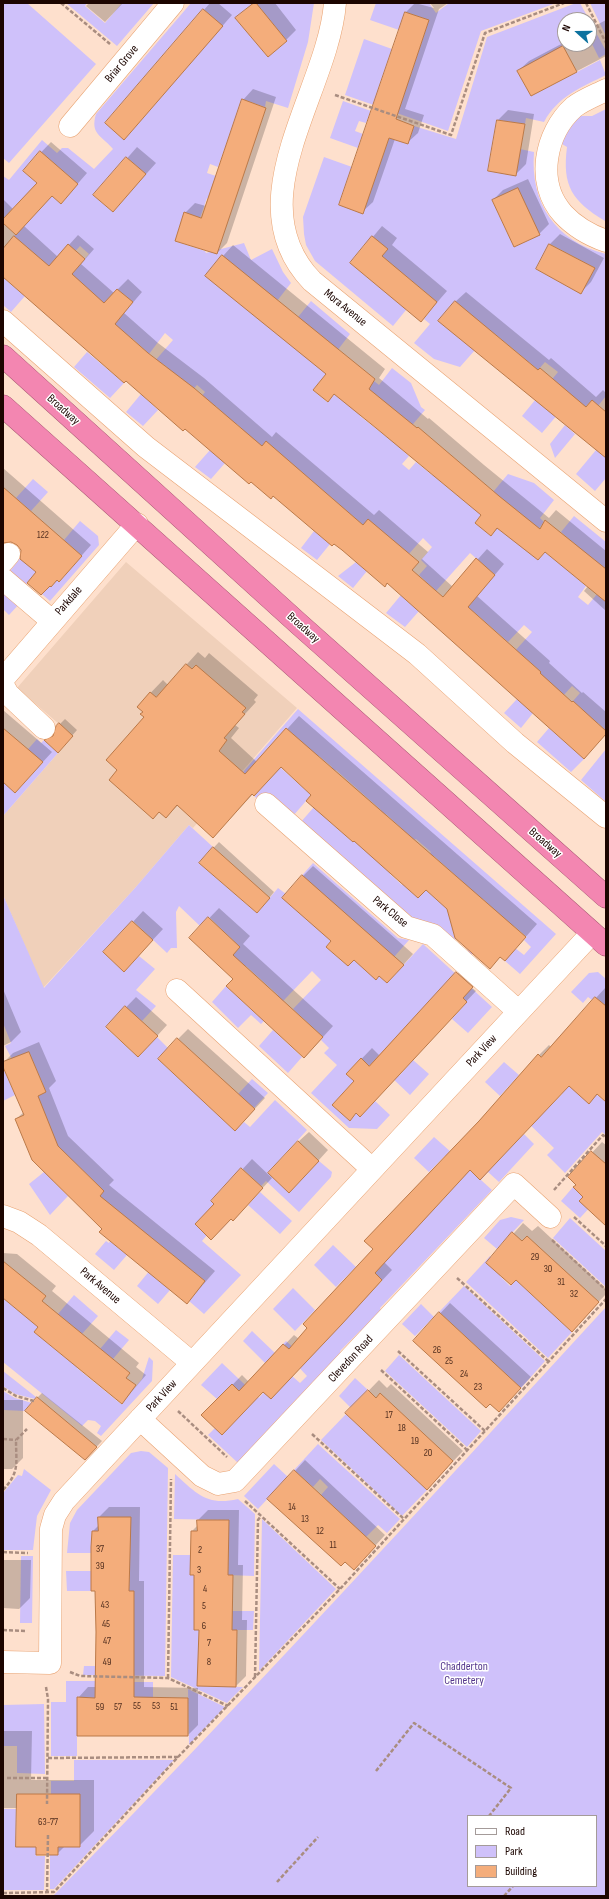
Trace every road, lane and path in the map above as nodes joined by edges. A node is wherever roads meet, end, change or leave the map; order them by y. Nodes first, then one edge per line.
1 (61, 3) edge
2 (173, 3) edge
3 (335, 3) edge
4 (564, 3) edge
5 (586, 3) edge
6 (606, 43) edge
7 (112, 46) dead end
8 (312, 88) junction
9 (606, 90) edge
10 (70, 126) dead end
11 (606, 241) edge
12 (3, 321) edge
13 (3, 356) edge
14 (3, 406) edge
15 (606, 521) edge
16 (136, 524) junction
17 (3, 579) edge
18 (52, 621) junction
19 (3, 679) edge
20 (3, 685) edge
21 (44, 728) dead end
22 (266, 804) dead end
23 (606, 817) edge
24 (606, 897) edge
25 (599, 939) edge
26 (177, 990) dead end
27 (518, 1011) junction
28 (606, 1138) edge
29 (372, 1169) junction
30 (550, 1195) dead end
31 (3, 1216) edge
32 (556, 1222) junction
33 (606, 1246) edge
34 (441, 1262) junction
35 (606, 1290) edge
36 (606, 1299) edge
37 (398, 1351) dead end
38 (548, 1361) junction
39 (192, 1363) junction
40 (381, 1370) dead end
41 (3, 1388) edge
42 (34, 1401) dead end
43 (178, 1411) dead end
44 (295, 1418) junction
45 (140, 1419) junction
46 (27, 1429) dead end
47 (485, 1431) junction
48 (3, 1439) edge
49 (16, 1440) junction
50 (468, 1451) junction
51 (230, 1459) dead end
52 (171, 1474) dead end
53 (3, 1490) edge
54 (245, 1500) dead end
55 (261, 1516) junction
56 (404, 1519) junction
57 (3, 1552) edge
58 (30, 1553) dead end
59 (340, 1589) junction
60 (3, 1630) edge
61 (29, 1631) dead end
62 (3, 1662) edge
63 (46, 1663) junction
64 (168, 1678) junction
65 (255, 1678) junction
66 (228, 1706) junction
67 (178, 1757) junction
68 (48, 1758) junction
69 (376, 1771) dead end
70 (7, 1778) dead end
71 (48, 1778) junction
72 (47, 1804) dead end
73 (490, 1815) edge
74 (48, 1835) dead end
75 (318, 1837) dead end
76 (277, 1882) dead end
77 (512, 1887) edge
78 (3, 1893) edge
79 (46, 1893) junction
80 (504, 1896) edge

1 - 7 path
2 - 10 street, Briar Grove
3 - 8 street, Mora Avenue
4 - 8 path
5 - 6 path
8 - 15 street, Mora Avenue
9 - 11 street
12 - 23 street
13 - 24 highway, Broadway
14 - 16 highway
16 - 18 street, Parkdale
16 - 25 highway
17 - 18 street
18 - 19 street, Parkdale
20 - 21 street
22 - 27 street, Park Close
25 - 27 street, Park View
26 - 29 street
27 - 29 street, Park View
28 - 30 path
29 - 39 street, Park View
31 - 39 street, Park Avenue
32 - 33 path
32 - 34 street, Clevedon Road
32 - 35 path
34 - 38 path
34 - 44 street, Clevedon Road
36 - 38 path
37 - 47 path
38 - 47 path
39 - 45 street, Park View
40 - 50 path
41 - 42 path
43 - 51 path
44 - 45 street, Clevedon Road
44 - 56 path
45 - 63 street, Park View
46 - 49 path
47 - 50 path
48 - 49 path
49 - 53 path
50 - 56 path
52 - 64 path
54 - 55 path
55 - 59 path
55 - 65 path
56 - 59 path
57 - 58 path
59 - 65 path
60 - 61 path
62 - 63 street
63 - 64 path
63 - 68 path
64 - 66 path
65 - 66 path
66 - 67 path
67 - 68 path
67 - 79 path
68 - 71 path
69 - 73 path
70 - 71 path
71 - 72 path
74 - 79 path
75 - 76 path
77 - 80 path
78 - 79 path

